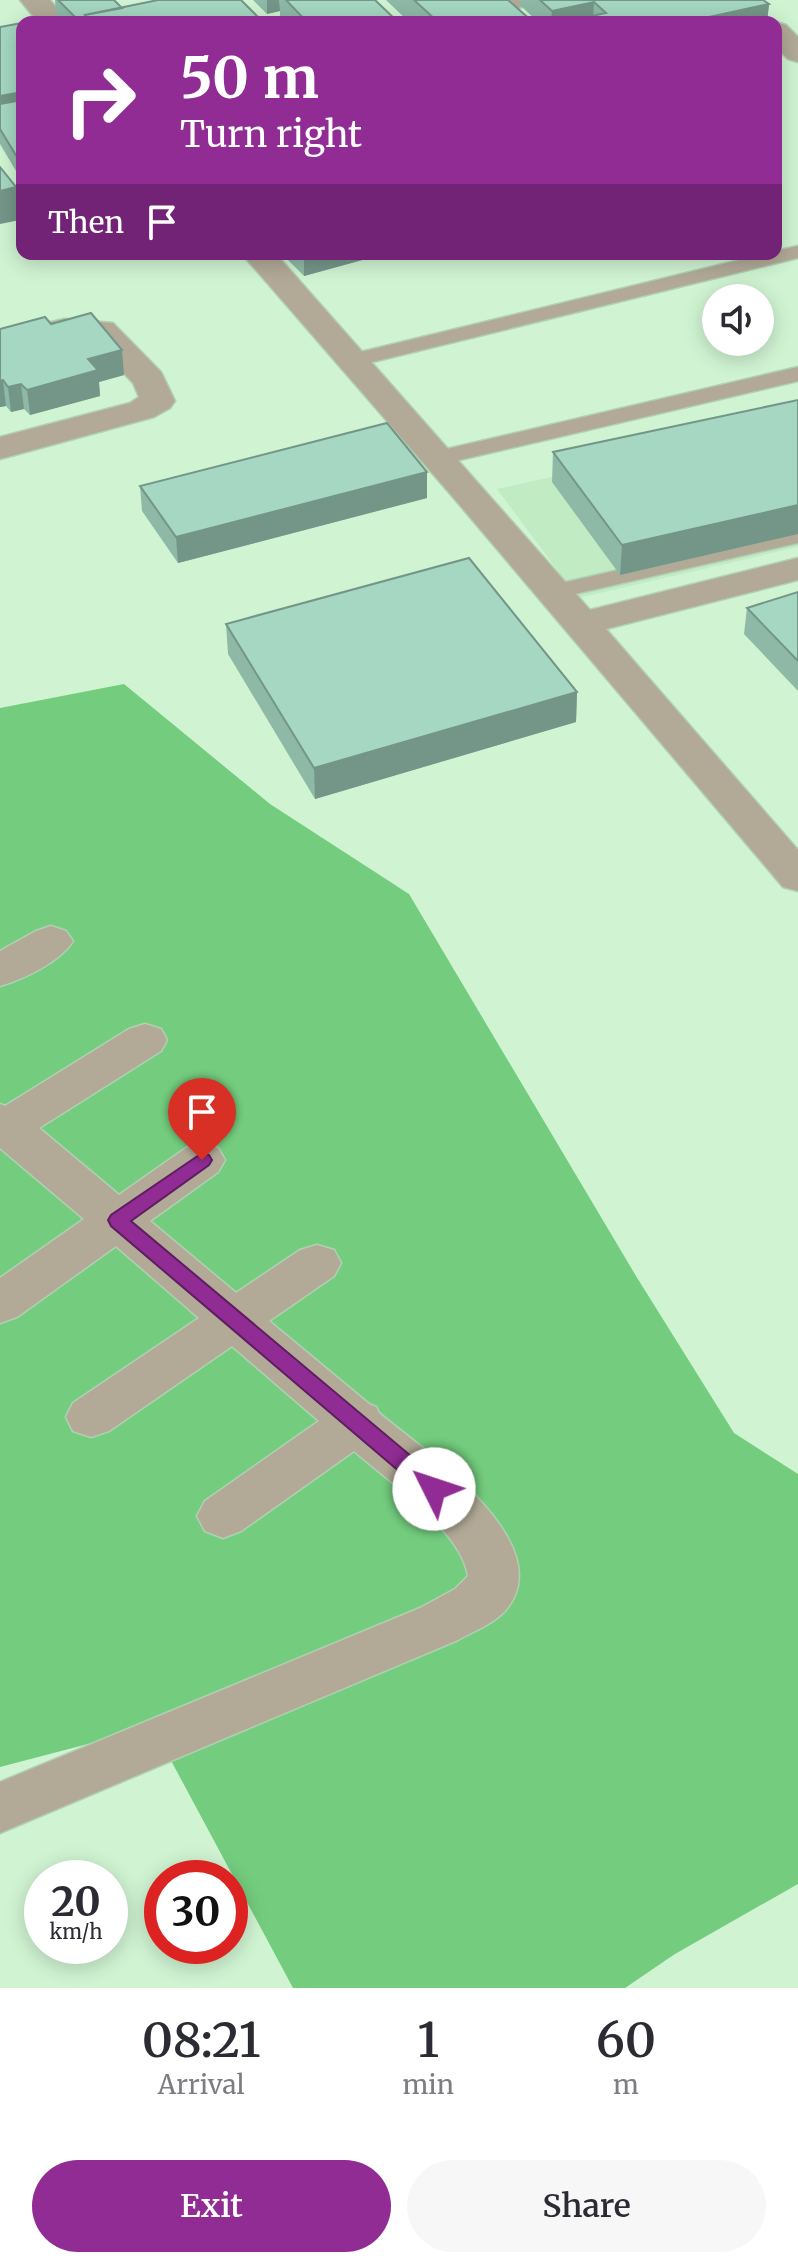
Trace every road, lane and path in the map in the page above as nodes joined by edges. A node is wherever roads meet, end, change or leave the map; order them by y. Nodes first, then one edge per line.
1 (34, 0) edge
2 (49, 16) edge
3 (782, 37) edge
4 (798, 53) edge
5 (263, 260) edge
6 (765, 260) edge
7 (0, 344) edge
8 (352, 361) junction
9 (798, 374) edge
10 (0, 448) edge
11 (438, 458) junction
12 (798, 536) edge
13 (798, 569) edge
14 (553, 592) junction
15 (580, 624) junction
16 (798, 877) edge
17 (51, 941) dead end
18 (0, 971) edge
19 (145, 1040) dead end
20 (2, 1127) edge
21 (202, 1160) dead end
22 (118, 1220) junction
23 (317, 1263) dead end
24 (0, 1304) edge
25 (236, 1320) junction
26 (91, 1417) dead end
27 (358, 1421) junction
28 (223, 1516) dead end
29 (0, 1808) edge

1 - 2 street
3 - 4 street
5 - 8 street
6 - 8 lane
7 - 10 street
8 - 11 street
9 - 11 lane
11 - 14 street
12 - 14 lane
13 - 15 street
14 - 15 street
15 - 16 street
17 - 18 street
19 - 20 street
20 - 22 street
21 - 22 street
22 - 24 street
22 - 25 street
23 - 25 street
25 - 26 street
25 - 27 street
27 - 28 street
27 - 29 street

